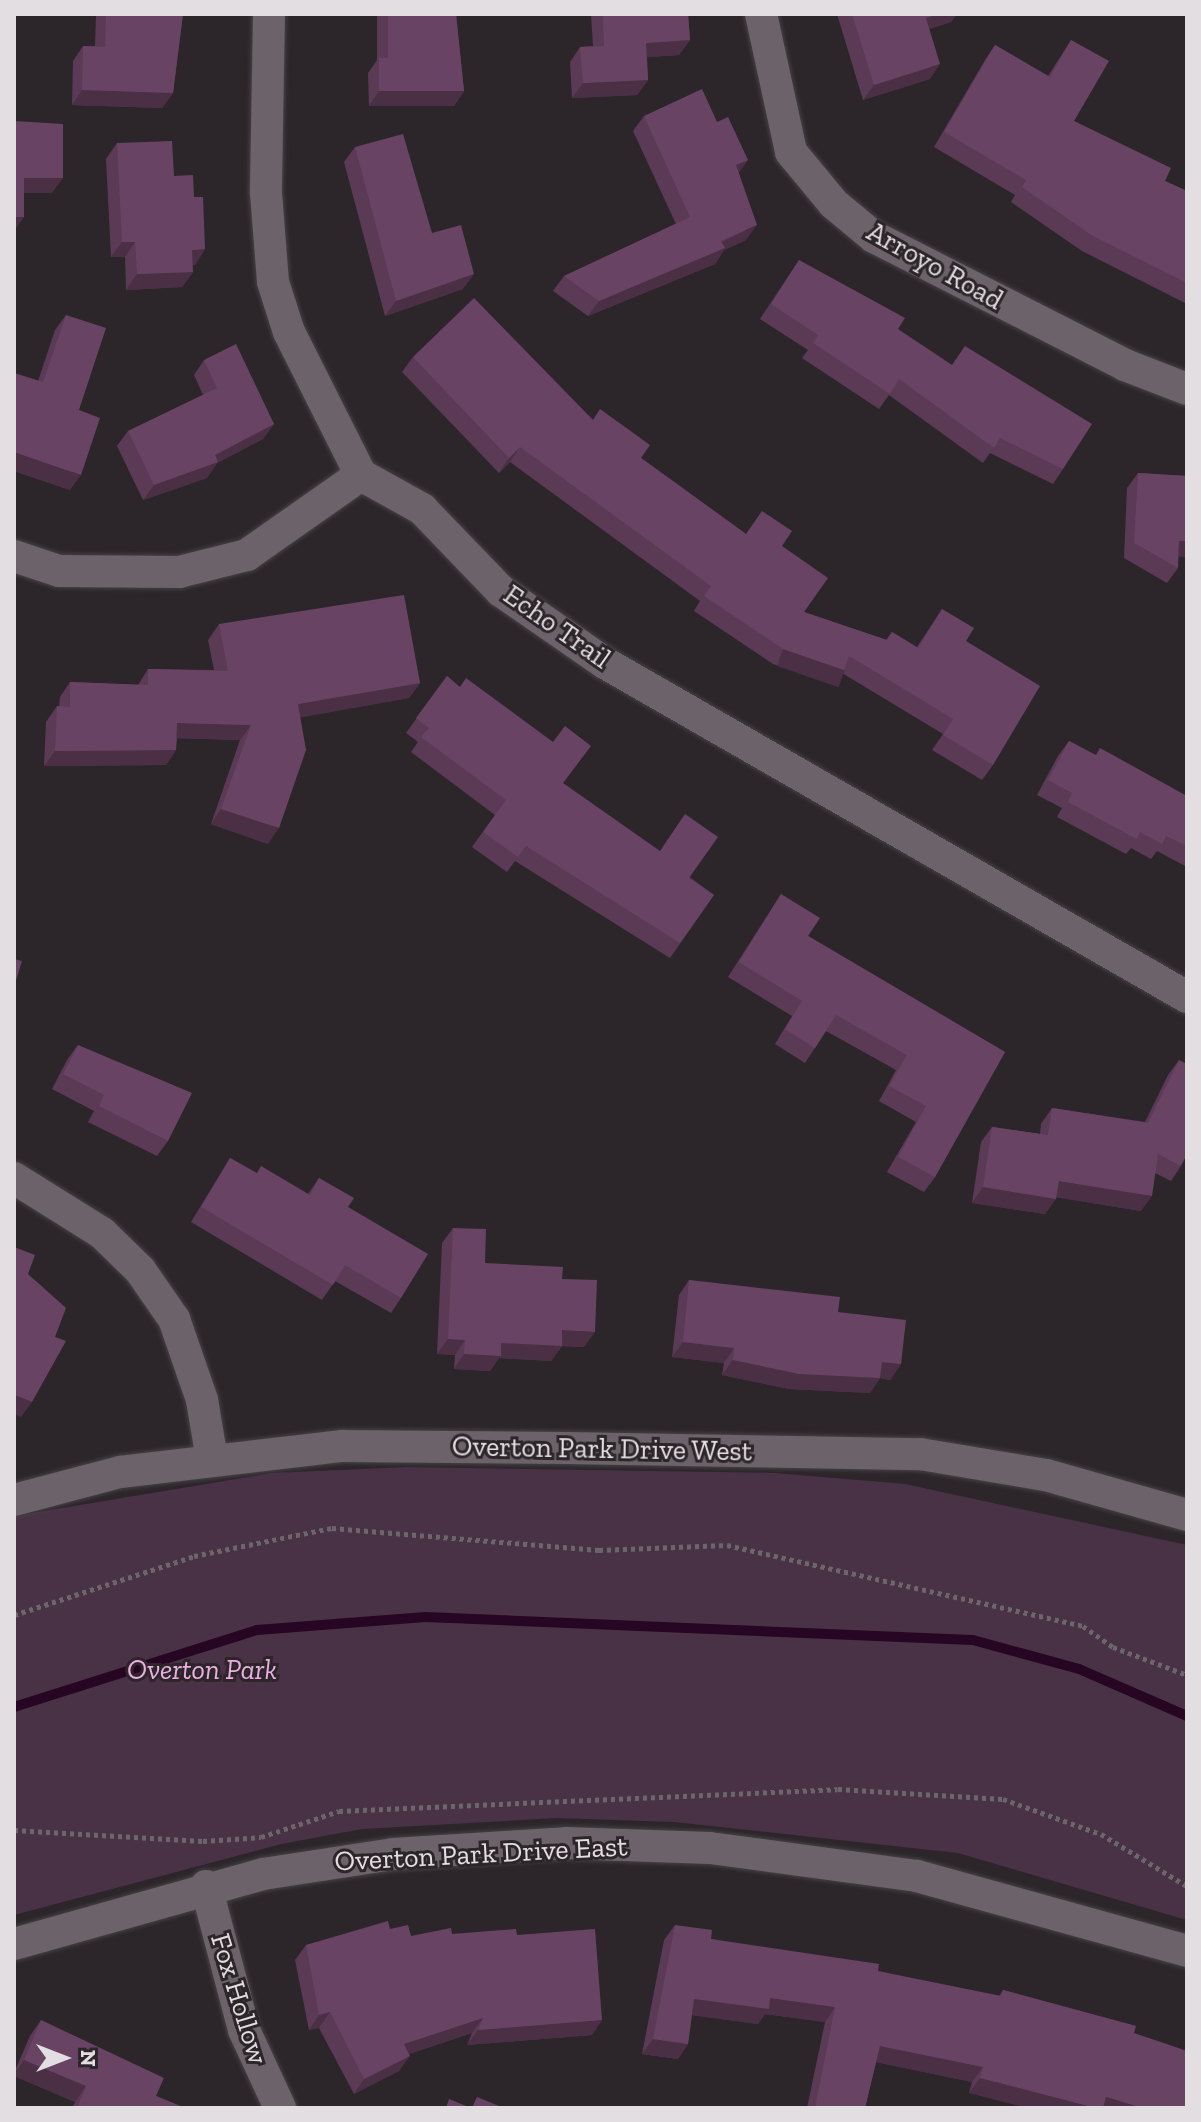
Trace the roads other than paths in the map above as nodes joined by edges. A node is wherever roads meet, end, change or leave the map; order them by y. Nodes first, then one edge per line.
1 (269, 14) edge
2 (761, 14) edge
3 (1187, 389) edge
4 (361, 475) junction
5 (14, 556) edge
6 (1187, 997) edge
7 (14, 1178) edge
8 (212, 1460) junction
9 (14, 1500) edge
10 (1187, 1515) edge
11 (206, 1886) junction
12 (14, 1944) edge
13 (1187, 1951) edge
14 (280, 2108) edge

1 - 4 street
2 - 3 street, Arroyo Road
4 - 5 street
4 - 6 street, Echo Trail
7 - 8 street
8 - 9 street, Overton Park Drive West
8 - 10 street, Overton Park Drive West
11 - 12 street, Overton Park Drive East
11 - 13 street, Overton Park Drive East
11 - 14 street, Fox Hollow

